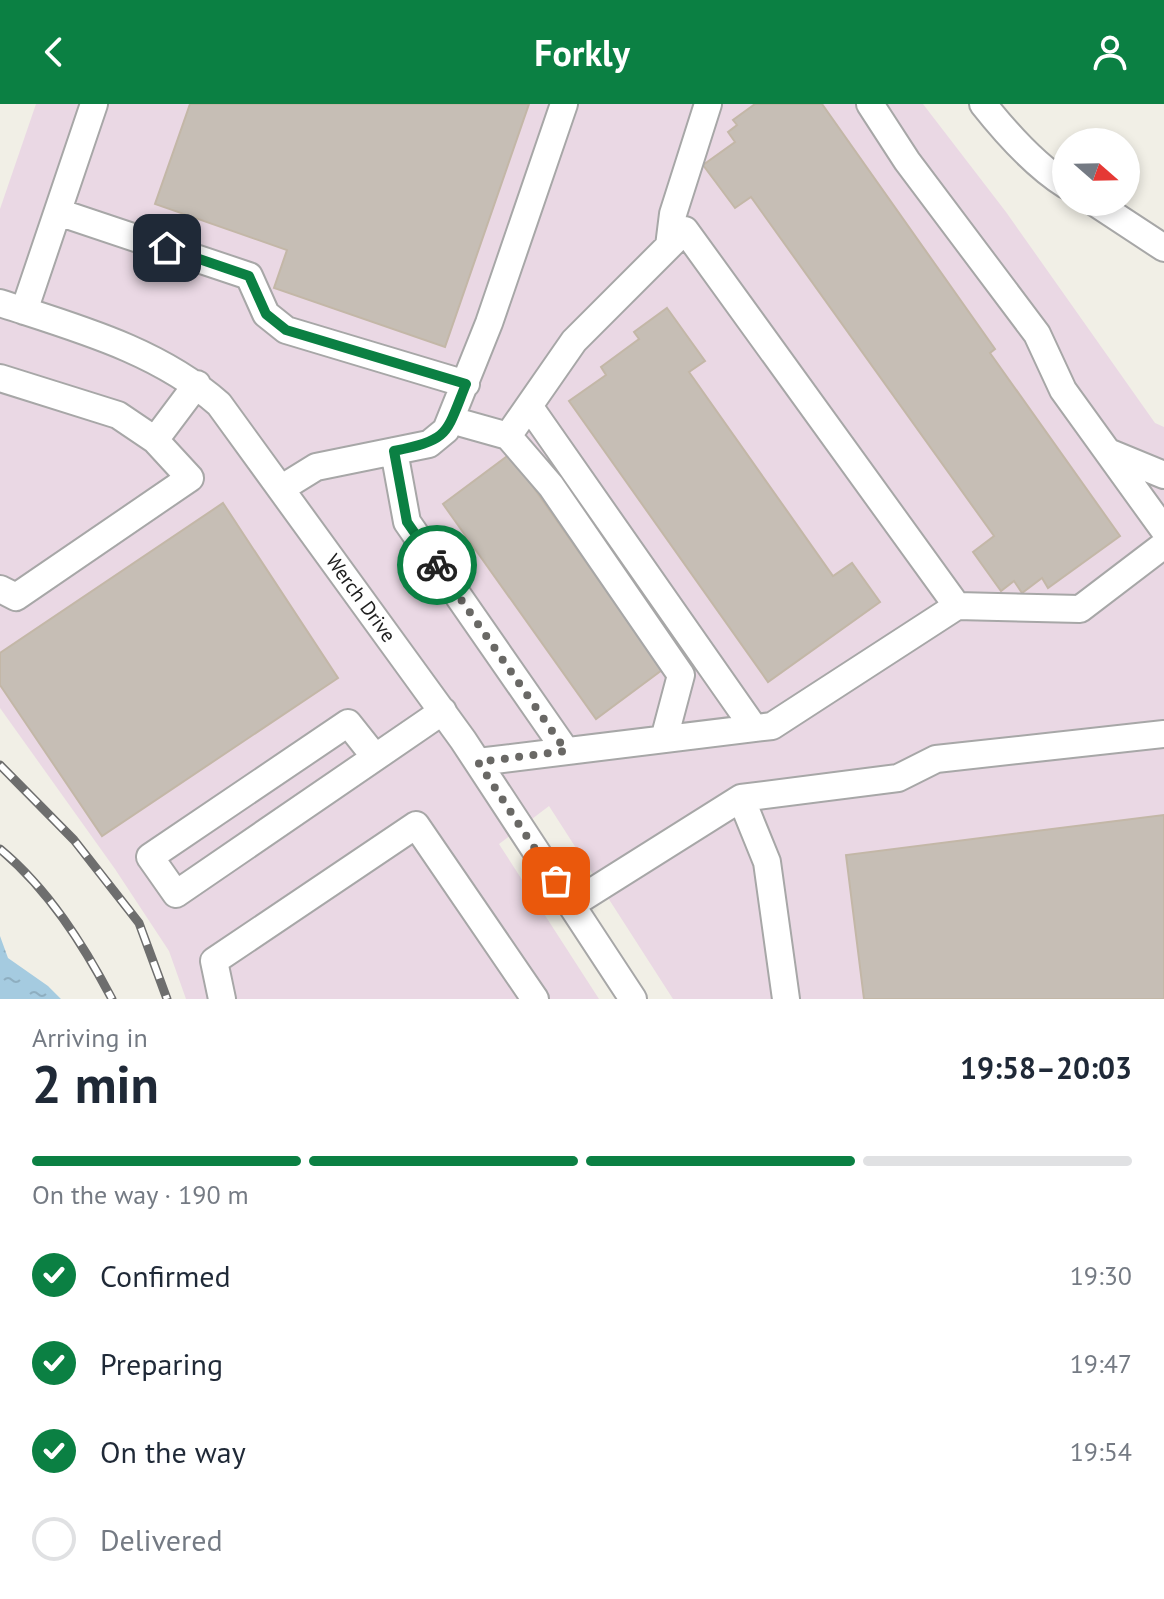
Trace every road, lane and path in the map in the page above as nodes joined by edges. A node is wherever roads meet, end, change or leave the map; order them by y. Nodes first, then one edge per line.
1 (94, 104) edge
2 (564, 104) edge
3 (708, 104) edge
4 (870, 104) edge
5 (983, 104) edge
6 (1052, 176) edge
7 (58, 212) junction
8 (1115, 216) edge
9 (669, 246) junction
10 (1164, 248) edge
11 (12, 307) edge
12 (0, 378) edge
13 (197, 384) junction
14 (466, 384) junction
15 (529, 406) junction
16 (451, 420) junction
17 (508, 436) junction
18 (155, 440) junction
19 (394, 451) junction
20 (1108, 452) junction
21 (1164, 475) edge
22 (282, 488) junction
23 (1164, 530) edge
24 (1164, 545) edge
25 (0, 589) edge
26 (957, 606) junction
27 (443, 711) junction
28 (754, 728) junction
29 (1164, 734) edge
30 (664, 739) junction
31 (566, 751) junction
32 (375, 757) junction
33 (478, 762) junction
34 (741, 798) junction
35 (571, 905) junction
36 (222, 999) edge
37 (535, 999) edge
38 (633, 999) edge
39 (786, 999) edge

1 - 7 street
2 - 14 street
3 - 9 street
4 - 20 street
5 - 6 street
7 - 11 street
7 - 14 street
8 - 10 street
9 - 15 street
9 - 26 street
11 - 13 street, Werch Drive
12 - 18 street
13 - 18 street
13 - 22 street, Werch Drive
14 - 16 street
15 - 17 street
15 - 28 street
16 - 17 street
16 - 19 street
17 - 30 street
18 - 25 street
19 - 22 street
19 - 31 street
20 - 21 street
20 - 23 street
22 - 27 street, Werch Drive
24 - 26 street
26 - 28 street
27 - 32 street
27 - 33 street, Werch Drive
28 - 30 street
29 - 34 street
30 - 31 street
31 - 33 street
32 - 32 street
33 - 35 street, Werch Drive
34 - 35 street
34 - 39 street
35 - 38 street, Werch Drive
36 - 37 street

